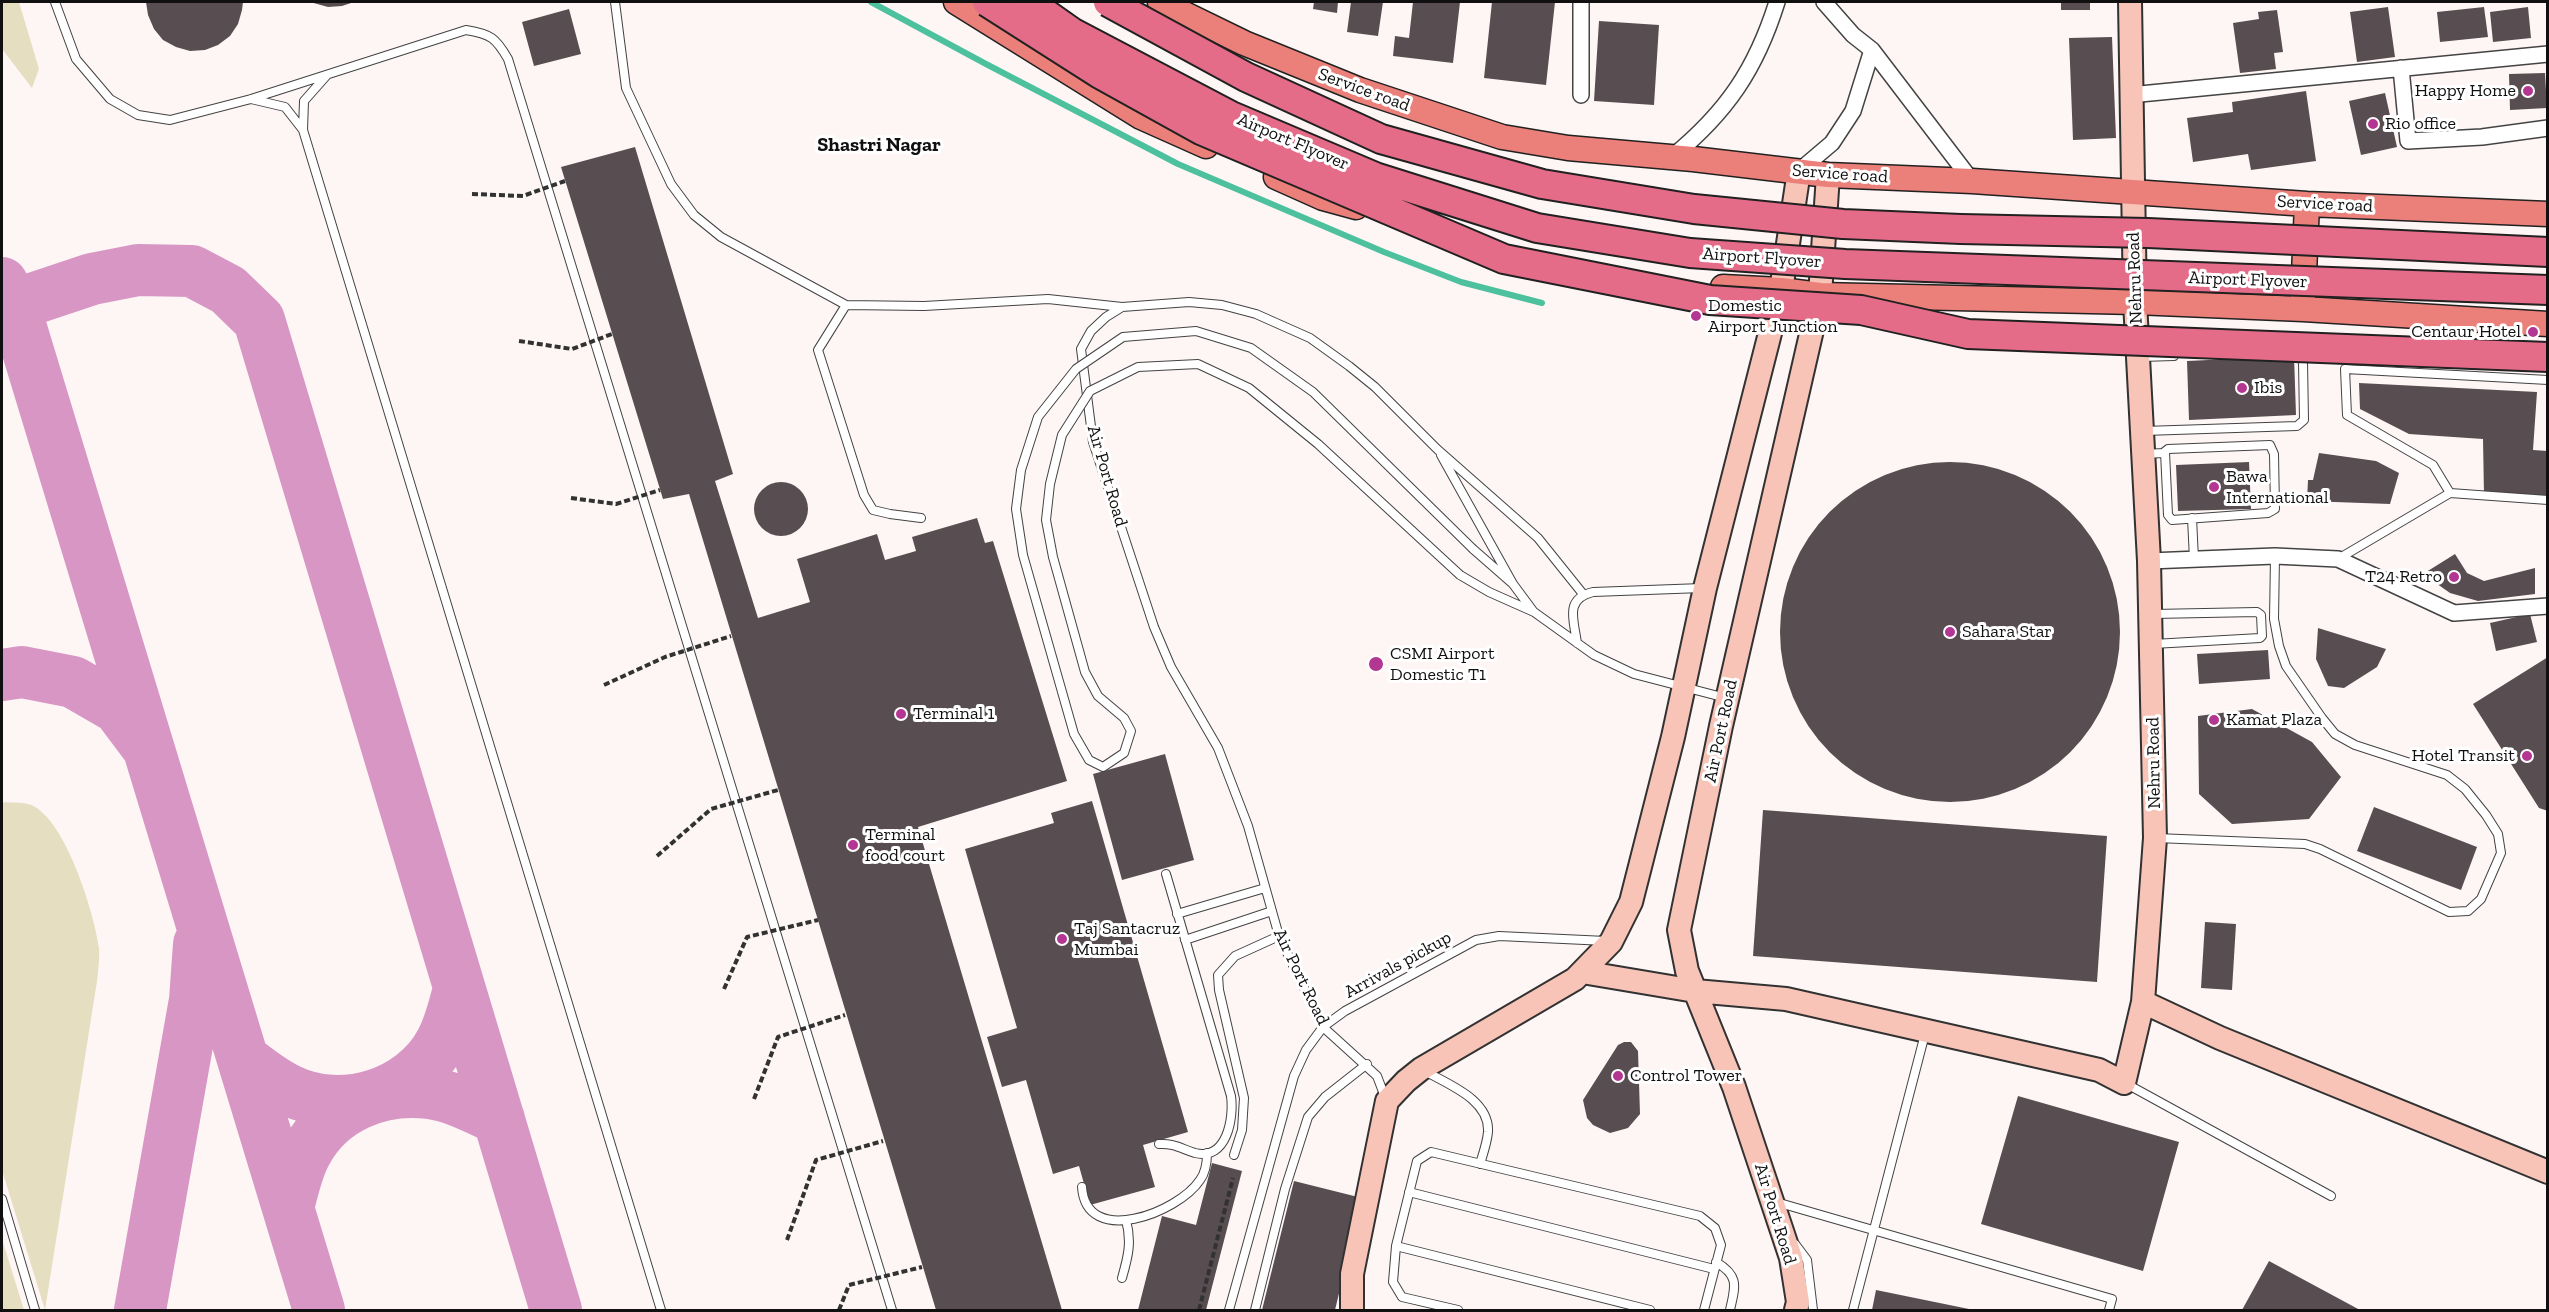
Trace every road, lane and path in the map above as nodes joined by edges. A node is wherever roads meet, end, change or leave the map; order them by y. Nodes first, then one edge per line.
1 (55, 2) edge
2 (615, 2) edge
3 (956, 2) edge
4 (987, 2) edge
5 (1029, 2) edge
6 (1108, 2) edge
7 (1160, 2) edge
8 (1581, 2) edge
9 (1777, 2) edge
10 (1824, 2) edge
11 (2130, 2) edge
12 (1872, 50) junction
13 (2547, 54) edge
14 (2401, 68) junction
15 (328, 74) junction
16 (1581, 95) dead end
17 (2130, 95) junction
18 (251, 99) junction
19 (2547, 128) edge
20 (303, 130) junction
21 (1672, 157) junction
22 (1798, 171) junction
23 (1828, 175) junction
24 (565, 181) dead end
25 (1972, 181) junction
26 (472, 194) dead end
27 (2132, 194) junction
28 (2307, 204) junction
29 (2547, 213) edge
30 (2547, 252) edge
31 (1781, 290) junction
32 (2547, 290) edge
33 (1820, 295) junction
34 (2135, 302) junction
35 (846, 305) junction
36 (1122, 308) junction
37 (2303, 309) junction
38 (2547, 324) edge
39 (612, 334) dead end
40 (519, 340) dead end
41 (2234, 354) dead end
42 (2187, 355) dead end
43 (2138, 357) junction
44 (2547, 357) edge
45 (2547, 380) edge
46 (2142, 431) junction
47 (1437, 449) junction
48 (2154, 453) junction
49 (660, 490) dead end
50 (2450, 493) junction
51 (571, 498) dead end
52 (2547, 500) edge
53 (921, 518) dead end
54 (2192, 518) junction
55 (2275, 556) junction
56 (2194, 559) junction
57 (2338, 559) junction
58 (2149, 561) junction
59 (1513, 584) junction
60 (1705, 588) junction
61 (1584, 594) junction
62 (2547, 606) edge
63 (1534, 612) junction
64 (2151, 614) junction
65 (731, 636) dead end
66 (1577, 643) junction
67 (2152, 644) junction
68 (604, 684) dead end
69 (1682, 687) junction
70 (1727, 699) junction
71 (778, 790) dead end
72 (2155, 838) junction
73 (657, 856) dead end
74 (1166, 874) dead end
75 (1265, 888) junction
76 (1272, 910) junction
77 (1178, 915) junction
78 (818, 920) dead end
79 (1279, 936) junction
80 (1185, 940) junction
81 (1611, 942) junction
82 (1582, 972) junction
83 (723, 989) dead end
84 (1695, 991) junction
85 (2143, 1002) junction
86 (845, 1015) dead end
87 (1323, 1027) junction
88 (1926, 1030) junction
89 (1367, 1064) junction
90 (1421, 1069) junction
91 (2124, 1083) junction
92 (754, 1099) dead end
93 (1387, 1101) junction
94 (883, 1141) dead end
95 (1159, 1144) dead end
96 (1207, 1154) junction
97 (1234, 1155) dead end
98 (1480, 1164) junction
99 (2547, 1172) edge
100 (1233, 1178) dead end
101 (1082, 1187) dead end
102 (1409, 1192) junction
103 (2331, 1196) dead end
104 (2, 1199) edge
105 (1772, 1200) junction
106 (1126, 1220) junction
107 (1779, 1224) junction
108 (1874, 1230) junction
109 (787, 1240) dead end
110 (1396, 1246) junction
111 (1715, 1266) junction
112 (922, 1267) dead end
113 (1122, 1278) dead end
114 (35, 1311) edge
115 (661, 1311) edge
116 (840, 1311) edge
117 (892, 1311) edge
118 (1199, 1311) edge
119 (1229, 1311) edge
120 (1255, 1311) edge
121 (1352, 1311) edge
122 (1458, 1311) edge
123 (1650, 1311) edge
124 (1704, 1311) edge
125 (1730, 1311) edge
126 (1796, 1311) edge
127 (1813, 1311) edge
128 (1853, 1311) edge
129 (2109, 1311) edge

1 - 18 lane
2 - 35 lane
3 - 31 main road
4 - 44 highway, bridge
5 - 32 highway, Airport Flyover, bridge
6 - 30 highway, Airport Flyover, bridge
7 - 21 main road, Service road
8 - 16 street
9 - 21 street
10 - 12 street
11 - 17 street, Nehru Road
12 - 22 street
12 - 25 street
13 - 14 street
14 - 17 street
14 - 19 street
15 - 18 lane
15 - 20 lane
15 - 117 lane
17 - 27 street, Nehru Road
18 - 20 lane
20 - 115 lane
21 - 22 main road, Service road
22 - 23 main road, Service road
22 - 31 street
23 - 25 main road, Service road
23 - 33 street, Air Port Road
24 - 26 path, bridge
25 - 27 main road, Service road
27 - 28 main road, Service road
27 - 34 street, Nehru Road
28 - 29 main road, Service road
28 - 37 main road
31 - 33 main road
31 - 60 street
33 - 34 main road
33 - 70 street, Air Port Road
34 - 37 main road
34 - 43 street, Nehru Road
35 - 36 lane
35 - 53 lane
36 - 47 lane, Air Port Road
36 - 75 lane, Air Port Road
37 - 38 main road
39 - 40 path, bridge
41 - 46 lane
42 - 43 lane
43 - 46 street, Nehru Road
45 - 50 lane
46 - 48 street, Nehru Road
47 - 59 lane
47 - 61 lane, Air Port Road
48 - 54 lane
48 - 54 lane
48 - 58 street, Nehru Road
49 - 51 path, bridge
50 - 52 lane
50 - 57 lane
54 - 56 lane
55 - 56 street
55 - 57 street
55 - 72 lane
56 - 58 street
57 - 62 street
58 - 64 street, Nehru Road
59 - 63 lane
59 - 63 lane, bridge
60 - 61 lane
60 - 69 street
61 - 66 lane
63 - 66 lane
64 - 67 street, Nehru Road
64 - 67 lane
65 - 68 path, bridge
66 - 69 lane
67 - 72 street, Nehru Road
69 - 70 lane
69 - 81 street
70 - 84 street, Air Port Road
71 - 73 path, bridge
72 - 85 street, Nehru Road
74 - 77 lane
75 - 76 lane, Air Port Road
75 - 77 lane
76 - 79 lane, Air Port Road
76 - 80 lane
77 - 80 lane
78 - 83 path, bridge
79 - 87 lane, Air Port Road
79 - 97 lane
80 - 96 lane
81 - 82 street
81 - 87 lane, Arrivals pickup
82 - 84 street
82 - 90 street
84 - 88 street
84 - 105 street, Air Port Road
85 - 91 street, Nehru Road
85 - 99 street
86 - 92 path, bridge
87 - 89 lane, Air Port Road
87 - 119 lane, Arrivals pickup
88 - 91 street
88 - 108 lane
89 - 93 lane
89 - 120 lane
90 - 93 street
90 - 98 lane
91 - 103 lane
93 - 121 street
94 - 109 path, bridge
95 - 96 lane
96 - 106 lane
98 - 102 lane
98 - 111 lane
100 - 118 path
101 - 106 lane
102 - 110 lane
102 - 111 lane
104 - 114 lane
105 - 107 street, Air Port Road
105 - 108 lane
106 - 113 lane
107 - 126 street, Air Port Road
107 - 127 lane
108 - 128 lane
108 - 129 lane
110 - 122 lane
110 - 123 lane
111 - 124 lane
111 - 125 lane
112 - 116 path, bridge

